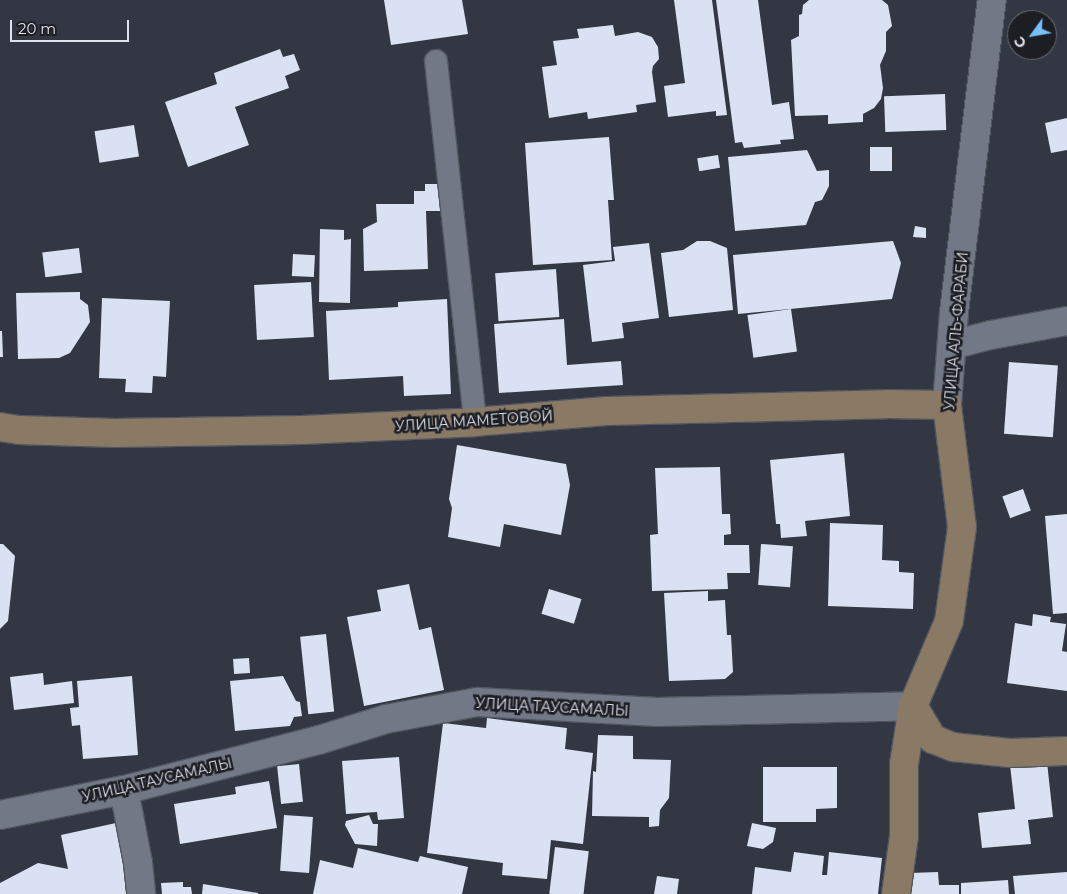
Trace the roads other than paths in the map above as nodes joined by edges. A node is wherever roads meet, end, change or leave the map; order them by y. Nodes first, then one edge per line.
1 (992, 0) edge
2 (436, 61) dead end
3 (1067, 321) edge
4 (952, 344) junction
5 (947, 405) junction
6 (475, 422) junction
7 (0, 427) edge
8 (913, 706) junction
9 (1067, 751) edge
10 (124, 790) junction
11 (0, 815) edge
12 (141, 894) edge
13 (896, 894) edge

1 - 4 street, УЛИЦА АЛЬ-ФАРАБИ
2 - 6 lane
3 - 4 street
4 - 5 street, УЛИЦА АЛЬ-ФАРАБИ
5 - 6 street, УЛИЦА МАМЕТОВОЙ
5 - 8 street, УЛИЦА АЛЬ-ФАРАБИ
6 - 7 street, УЛИЦА МАМЕТОВОЙ
8 - 9 street
8 - 10 street, УЛИЦА ТАУСАМАЛЫ
8 - 13 street, УЛИЦА АЛЬ-ФАРАБИ
10 - 11 street, УЛИЦА ТАУСАМАЛЫ
10 - 12 street

